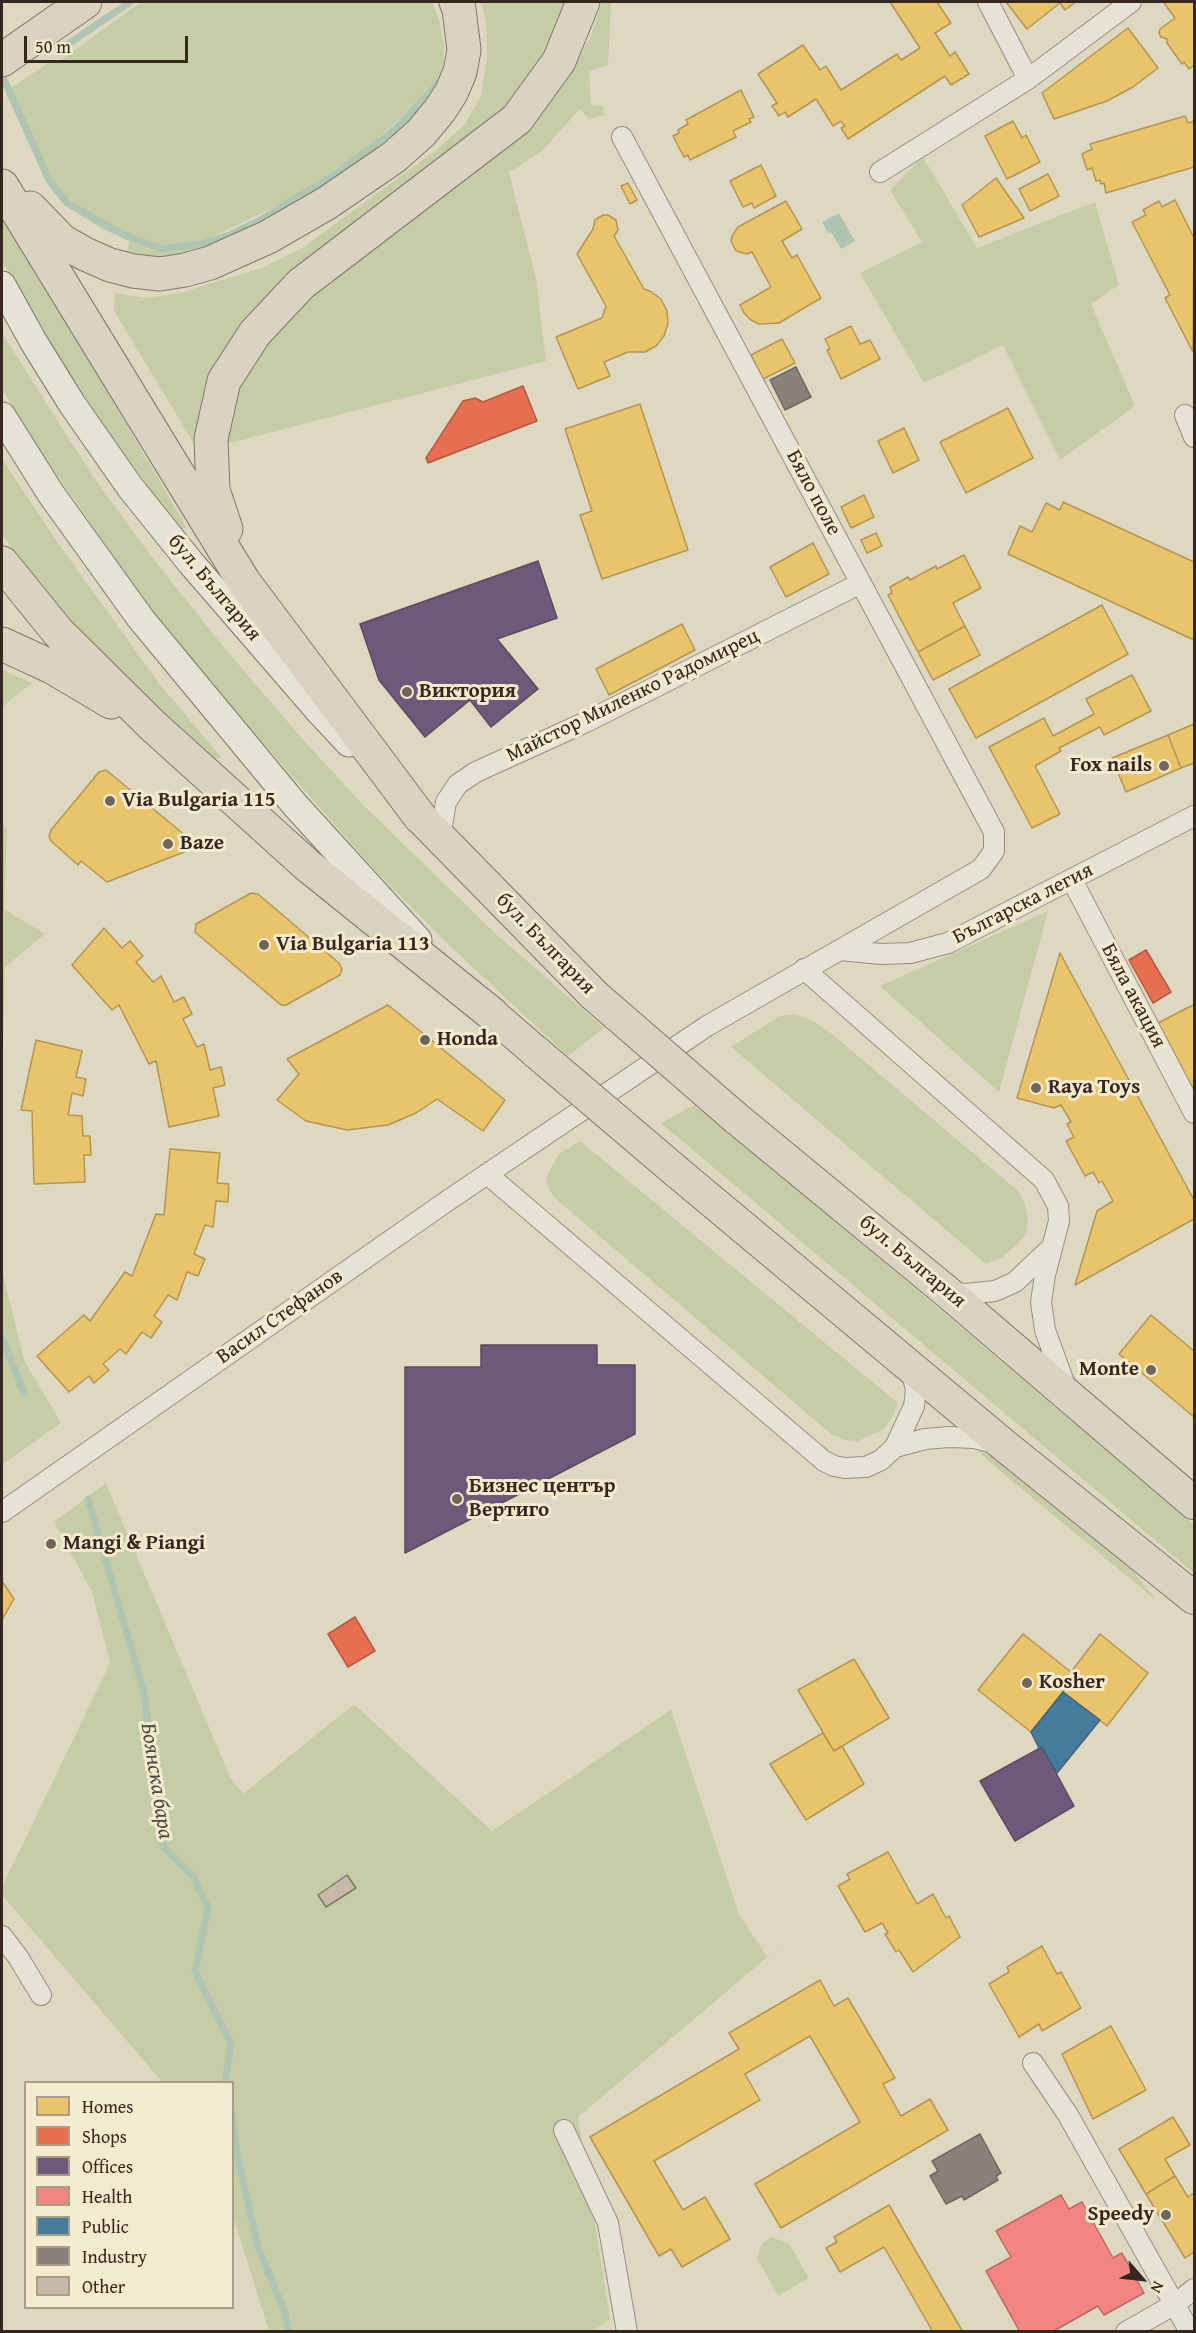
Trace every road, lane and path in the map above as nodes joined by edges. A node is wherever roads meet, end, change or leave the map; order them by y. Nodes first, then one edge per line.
1 (85, 2) edge
2 (456, 2) edge
3 (583, 2) edge
4 (988, 2) edge
5 (1131, 2) edge
6 (15, 51) edge
7 (1028, 79) junction
8 (622, 137) dead end
9 (880, 172) dead end
10 (2, 180) edge
11 (2, 186) edge
12 (2, 285) edge
13 (1185, 415) dead end
14 (2, 416) edge
15 (1194, 437) edge
16 (2, 563) edge
17 (244, 582) junction
18 (861, 583) junction
19 (2, 644) edge
20 (152, 725) junction
21 (1194, 816) edge
22 (430, 827) junction
23 (1072, 880) junction
24 (840, 950) junction
25 (804, 969) junction
26 (492, 1014) junction
27 (1194, 1113) edge
28 (487, 1174) junction
29 (1054, 1245) junction
30 (946, 1291) junction
31 (911, 1368) junction
32 (1069, 1395) junction
33 (1005, 1446) junction
34 (895, 1447) junction
35 (1194, 1503) edge
36 (2, 1512) edge
37 (1194, 1598) edge
38 (2, 1936) edge
39 (40, 1995) dead end
40 (1033, 2063) dead end
41 (564, 2130) dead end
42 (1194, 2289) edge
43 (1174, 2304) junction
44 (627, 2331) edge
45 (1126, 2331) edge
46 (1190, 2331) edge

1 - 6 highway
2 - 10 highway
3 - 17 highway
4 - 7 street
5 - 7 street
7 - 9 street
8 - 18 street, Бяло поле
11 - 17 highway
12 - 22 main road, бул. България
13 - 15 street
14 - 26 main road
16 - 20 highway
17 - 22 highway
18 - 22 street, Майстор Миленко Радомирец
18 - 24 street, Бяло поле
19 - 20 highway
20 - 26 highway
21 - 23 street, Българска легия
22 - 30 main road, бул. България, bridge
23 - 24 street, Българска легия
23 - 27 street, Бяла акация
24 - 25 street
25 - 28 street, Васил Стефанов
25 - 29 street
26 - 31 main road, bridge
28 - 34 street
28 - 36 street, Васил Стефанов
29 - 30 street
29 - 32 street
30 - 32 main road, бул. България
31 - 33 main road
31 - 34 street
32 - 35 main road, бул. България
33 - 34 street
33 - 37 main road
38 - 39 street
40 - 43 street
41 - 44 street
42 - 43 street
43 - 45 street
43 - 46 street

